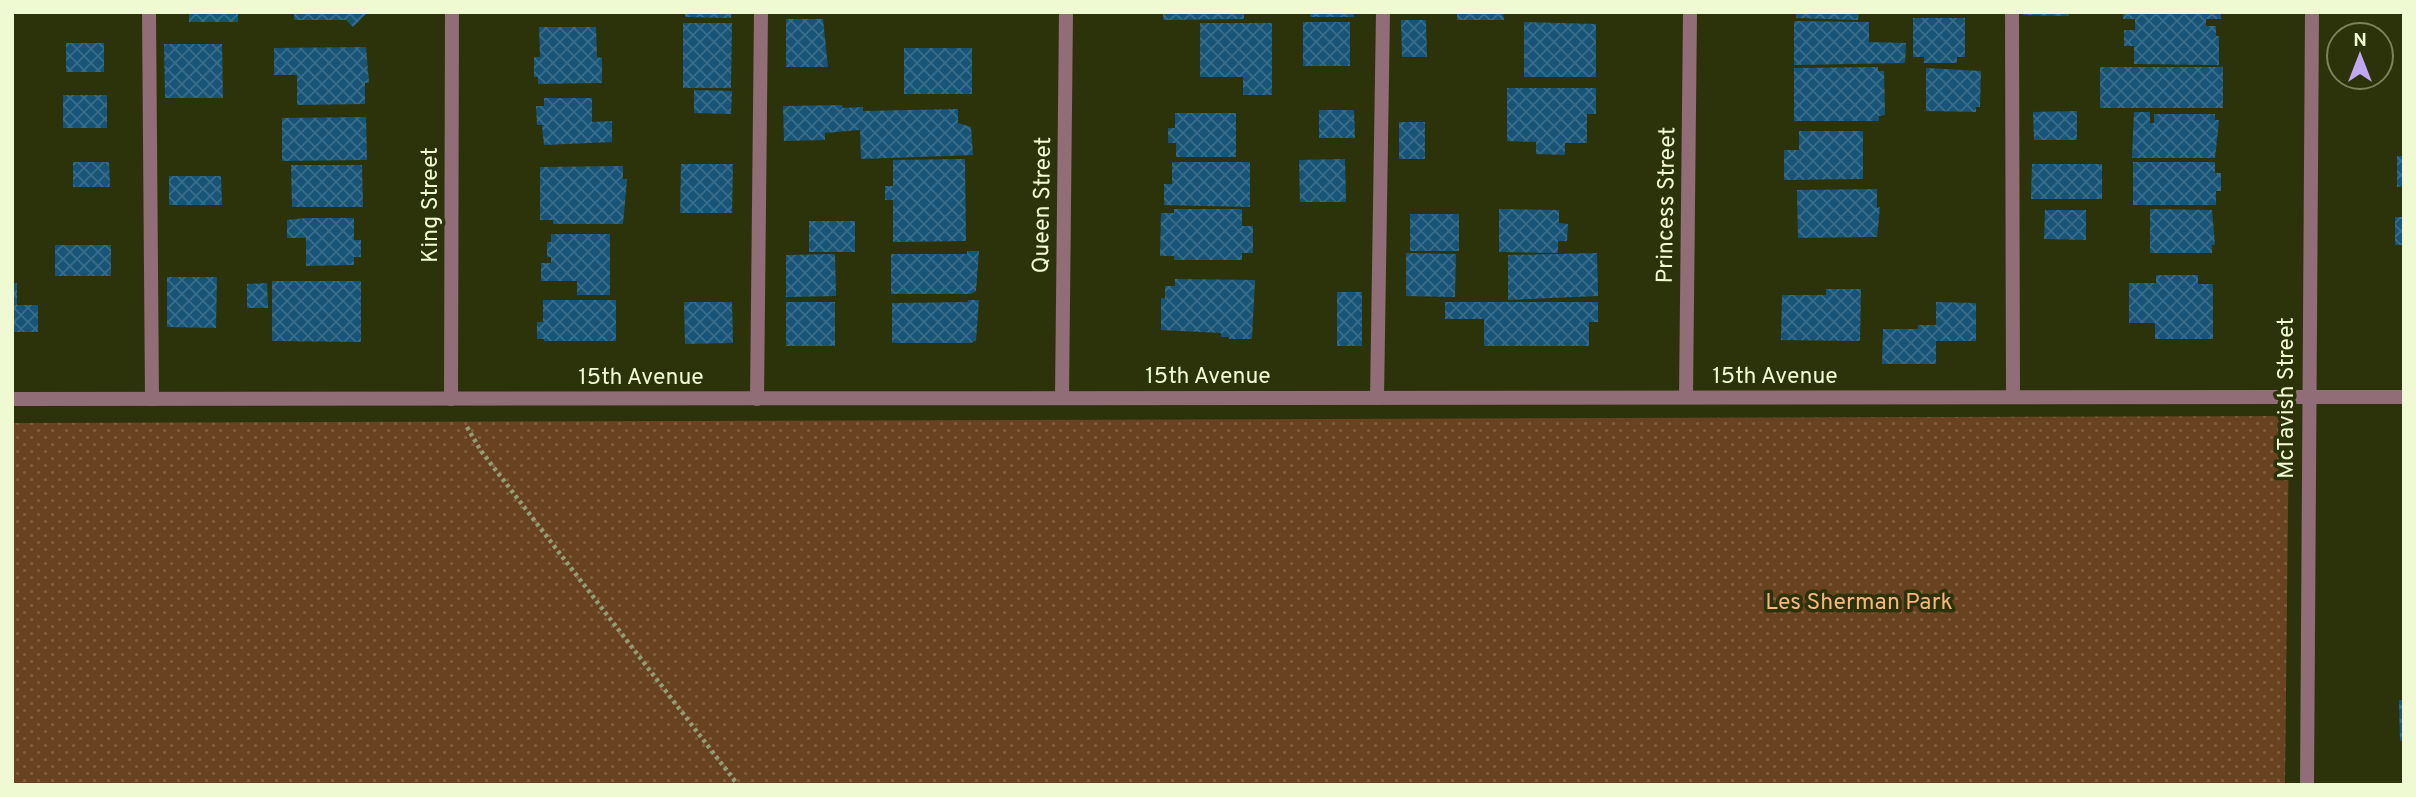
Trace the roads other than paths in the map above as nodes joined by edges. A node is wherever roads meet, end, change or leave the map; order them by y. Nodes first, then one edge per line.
1 (149, 12) edge
2 (452, 12) edge
3 (761, 12) edge
4 (1066, 12) edge
5 (1383, 12) edge
6 (1690, 12) edge
7 (2012, 12) edge
8 (2312, 12) edge
9 (1686, 397) junction
10 (2013, 397) junction
11 (2307, 397) junction
12 (2404, 397) edge
13 (1062, 398) junction
14 (1377, 398) junction
15 (12, 399) edge
16 (152, 399) junction
17 (451, 399) junction
18 (757, 399) junction
19 (2307, 785) edge

1 - 16 street
2 - 17 street, King Street
3 - 18 street
4 - 13 street, Queen Street
5 - 14 street
6 - 9 street, Princess Street
7 - 10 street
8 - 11 street, McTavish Street
9 - 10 street, 15th Avenue
9 - 14 street, 15th Avenue
10 - 11 street, 15th Avenue
11 - 12 street, 15th Avenue
11 - 19 street, McTavish Street
13 - 14 street, 15th Avenue
13 - 18 street, 15th Avenue
15 - 16 street, 15th Avenue
16 - 17 street, 15th Avenue
17 - 18 street, 15th Avenue

